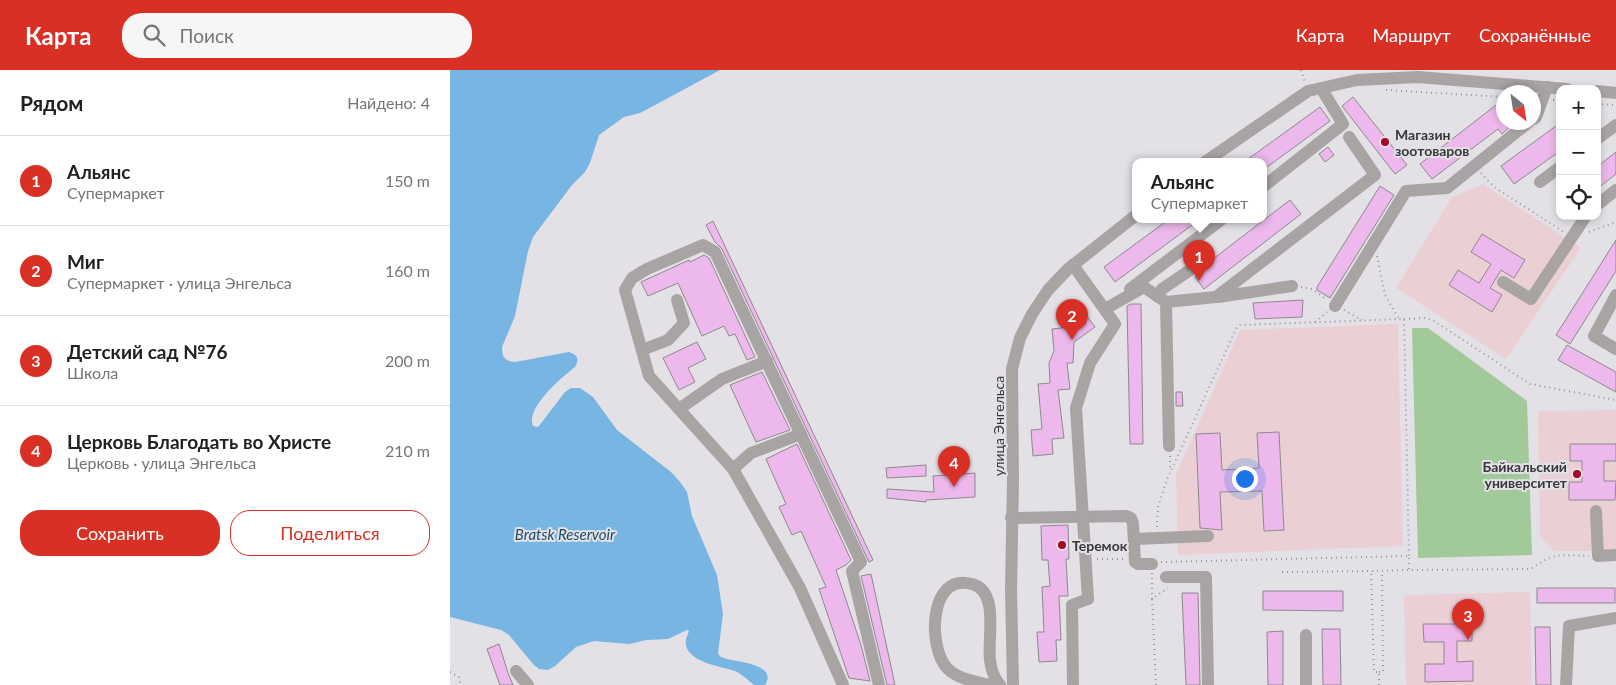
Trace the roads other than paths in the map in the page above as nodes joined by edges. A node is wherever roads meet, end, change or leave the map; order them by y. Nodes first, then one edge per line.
1 (1344, 70) edge
2 (1341, 84) junction
3 (1547, 87) junction
4 (1322, 88) junction
5 (1556, 88) edge
6 (1601, 91) edge
7 (1616, 93) edge
8 (1541, 103) edge
9 (1616, 125) edge
10 (1518, 130) edge
11 (1601, 136) edge
12 (1349, 137) dead end
13 (1211, 158) edge
14 (1556, 170) edge
15 (1540, 182) dead end
16 (1267, 184) edge
17 (1616, 190) edge
18 (1601, 201) edge
19 (1132, 218) edge
20 (1584, 220) edge
21 (1216, 223) edge
22 (1204, 260) dead end
23 (1073, 265) junction
24 (1503, 282) dead end
25 (1292, 286) road end
26 (1616, 295) edge
27 (1216, 297) junction
28 (1162, 299) junction
29 (677, 300) dead end
30 (1336, 306) road end
31 (1104, 309) junction
32 (1616, 349) edge
33 (642, 350) junction
34 (767, 361) junction
35 (679, 409) junction
36 (801, 434) junction
37 (1169, 446) road end
38 (734, 469) junction
39 (1596, 511) dead end
40 (1083, 517) junction
41 (1011, 518) junction
42 (1208, 536) dead end
43 (1134, 539) junction
44 (1616, 555) edge
45 (1152, 564) road end
46 (1166, 577) road end
47 (1616, 618) edge
48 (1306, 635) dead end
49 (516, 672) dead end
50 (528, 685) edge
51 (843, 685) edge
52 (879, 685) edge
53 (989, 685) edge
54 (1000, 685) edge
55 (1013, 685) edge
56 (1073, 685) edge
57 (1208, 685) edge
58 (1306, 685) edge
59 (1566, 685) edge

1 - 2 street
2 - 3 street
2 - 4 street
3 - 5 street
3 - 8 street
4 - 13 street
4 - 16 street
6 - 7 street
9 - 11 street
10 - 30 street
12 - 27 street
14 - 15 street
17 - 18 street
19 - 23 street, улица Энгельса
20 - 24 street
21 - 31 street
22 - 28 street
23 - 31 street
23 - 41 street, улица Энгельса
25 - 27 street
26 - 32 street
27 - 28 street
28 - 31 street
28 - 37 street
29 - 33 street
31 - 40 street
33 - 34 street
33 - 35 street
34 - 35 street
34 - 36 street
35 - 38 street
36 - 38 street
36 - 52 street
38 - 51 street
39 - 44 street
40 - 41 street
40 - 43 street
40 - 56 street
41 - 55 street, улица Энгельса
42 - 43 street
43 - 45 street
46 - 57 street
47 - 59 street
48 - 58 street
49 - 50 street
53 - 54 street

